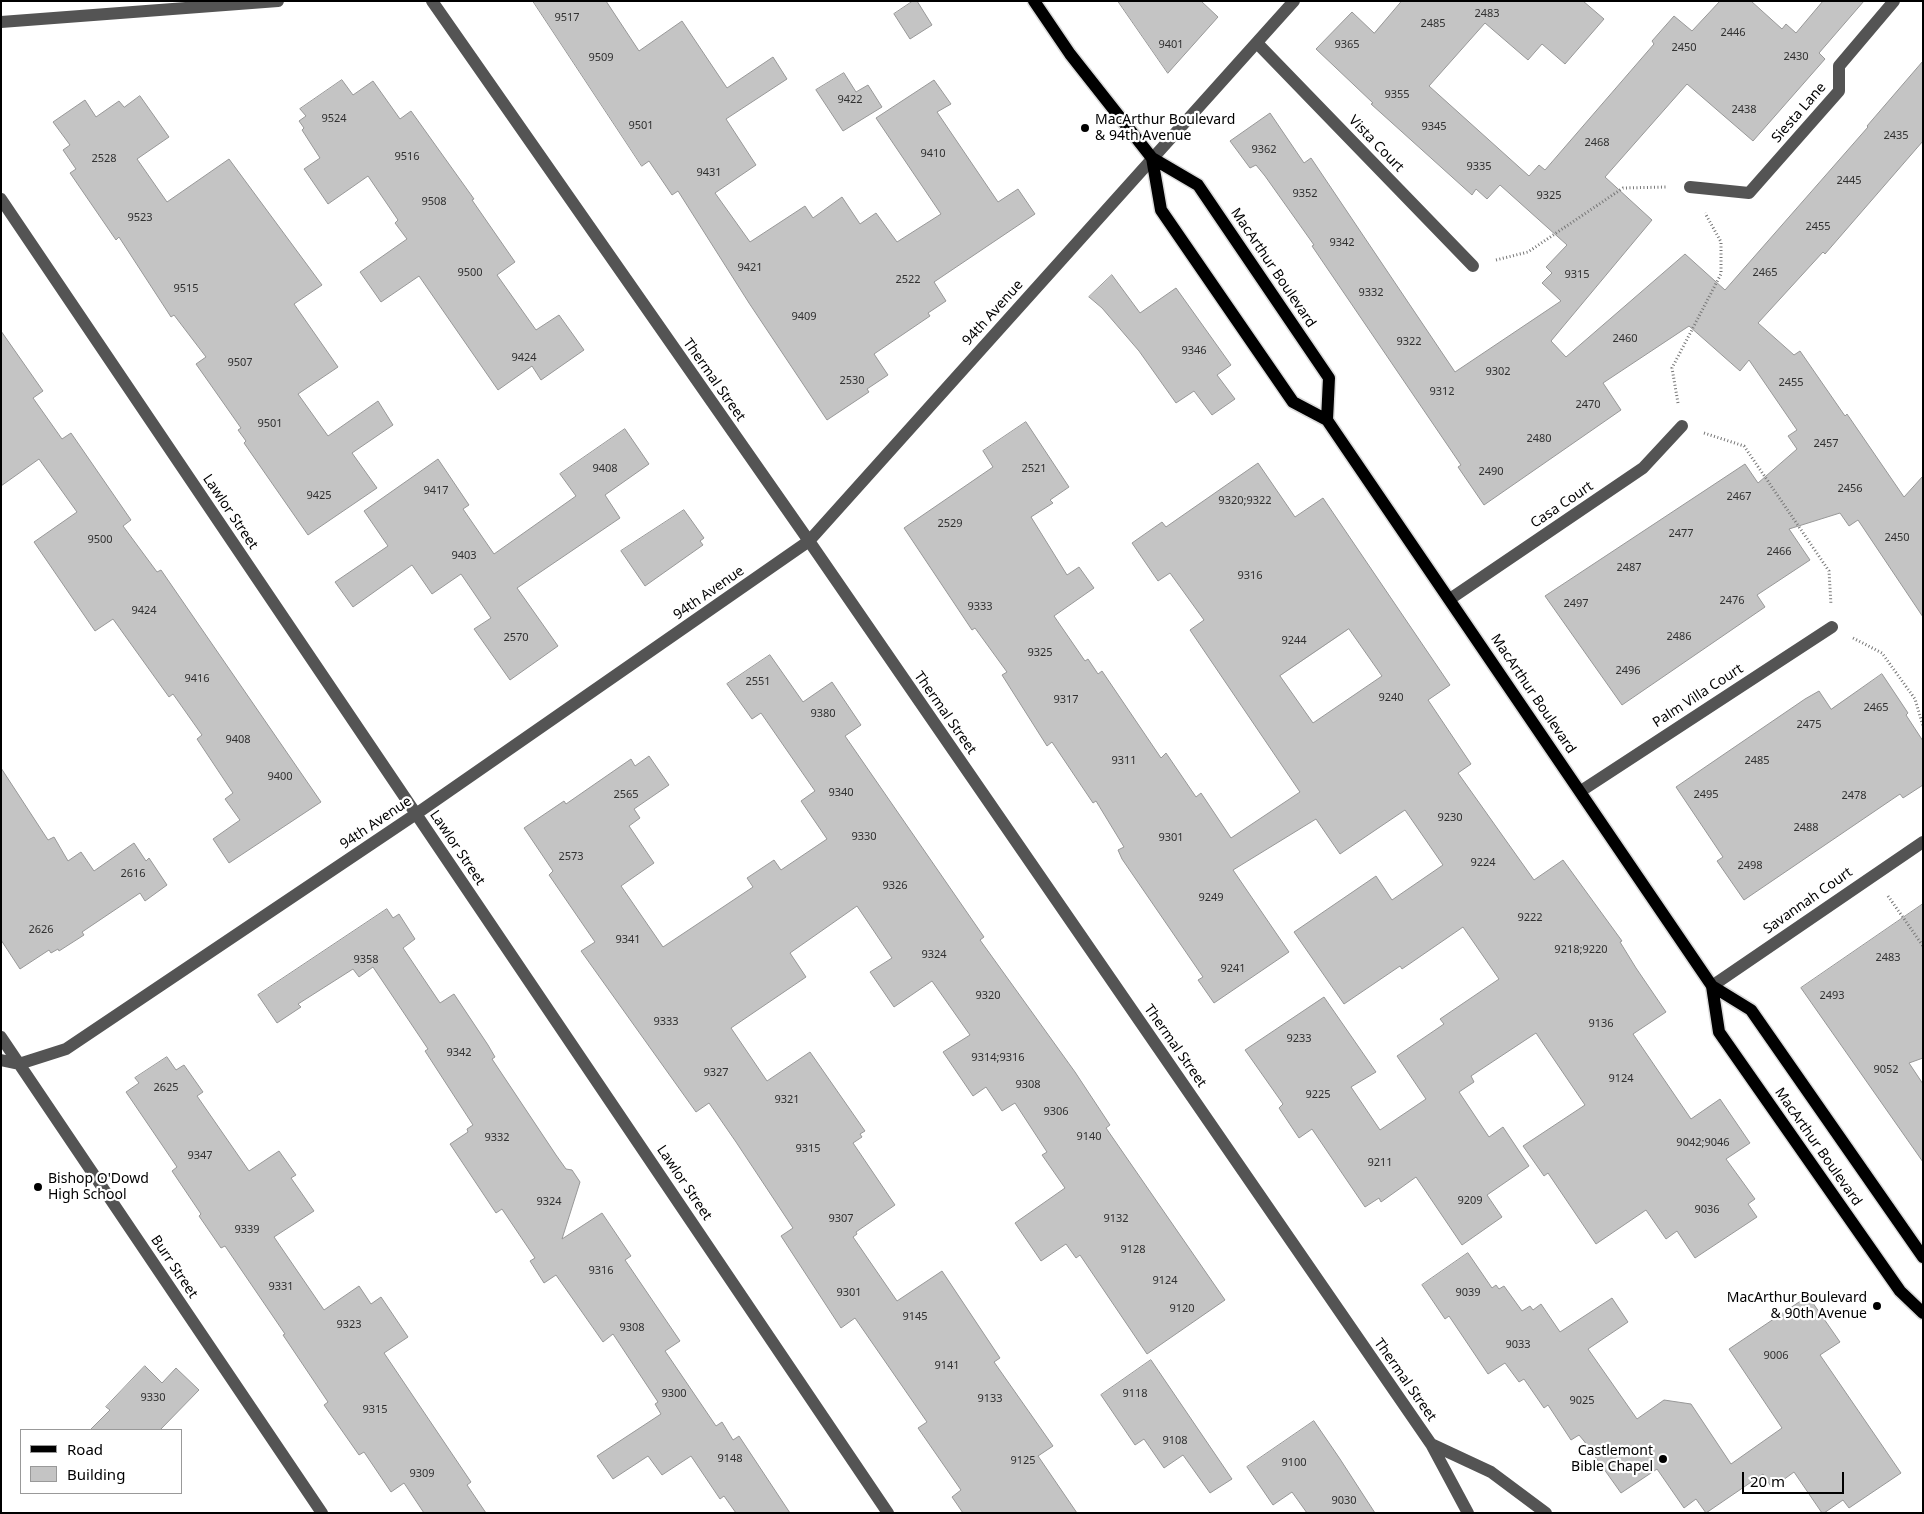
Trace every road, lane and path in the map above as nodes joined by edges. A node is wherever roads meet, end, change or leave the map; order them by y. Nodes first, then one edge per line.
1 (278, 1) edge
2 (432, 1) edge
3 (1034, 1) edge
4 (1294, 1) edge
5 (1894, 1) edge
6 (1, 22) edge
7 (1257, 43) junction
8 (1152, 158) junction
9 (1690, 187) junction
10 (1, 200) edge
11 (1473, 266) joint
12 (1327, 420) junction
13 (1682, 426) junction
14 (809, 541) junction
15 (1450, 599) junction
16 (1832, 627) junction
17 (1923, 726) edge
18 (1581, 791) junction
19 (416, 814) junction
20 (1923, 842) edge
21 (1873, 874) junction
22 (1923, 946) edge
23 (1712, 986) junction
24 (1, 1037) edge
25 (1, 1060) edge
26 (19, 1064) junction
27 (1923, 1256) edge
28 (1923, 1313) edge
29 (1431, 1444) junction
30 (322, 1513) edge
31 (888, 1513) edge
32 (1468, 1513) edge
33 (1546, 1513) edge

1 - 6 street
2 - 14 street, Thermal Street
3 - 8 main road, MacArthur Boulevard
4 - 7 street, 94th Avenue
5 - 9 street, Siesta Lane
7 - 8 street, 94th Avenue
7 - 11 street, Vista Court
8 - 12 main road, MacArthur Boulevard
8 - 12 main road, MacArthur Boulevard
8 - 14 street, 94th Avenue
9 - 11 path
9 - 13 path
10 - 19 street, Lawlor Street
12 - 15 main road, MacArthur Boulevard
13 - 15 street, Casa Court
13 - 16 path
14 - 19 street, 94th Avenue
14 - 29 street, Thermal Street
15 - 18 main road, MacArthur Boulevard
16 - 17 path
16 - 18 street, Palm Villa Court
18 - 23 main road, MacArthur Boulevard
19 - 26 street, 94th Avenue
19 - 31 street, Lawlor Street
20 - 21 street, Savannah Court
21 - 22 path
21 - 23 street, Savannah Court
23 - 27 main road, MacArthur Boulevard
23 - 28 main road, MacArthur Boulevard
24 - 26 street, Burr Street
25 - 26 street
26 - 30 street, Burr Street
29 - 32 street, Thermal Street
29 - 33 street, Thermal Street

